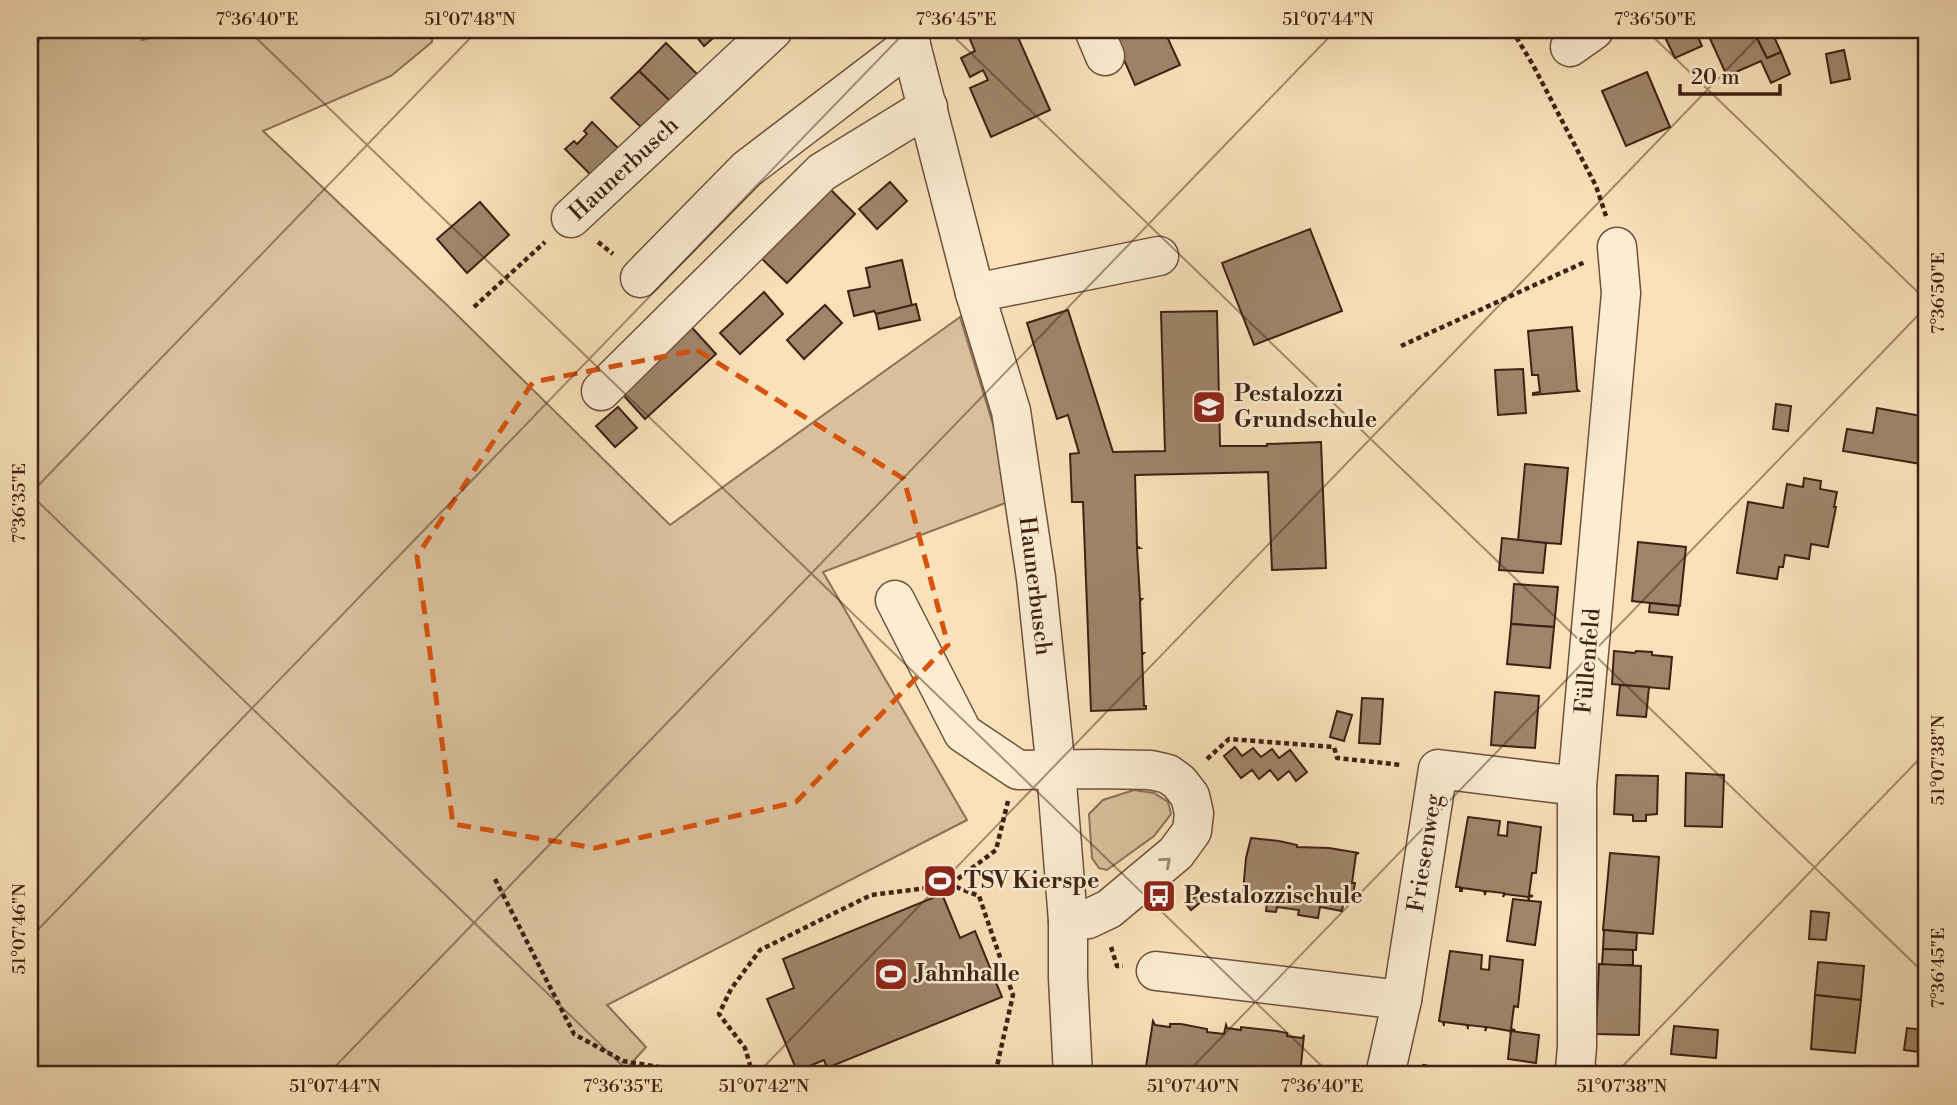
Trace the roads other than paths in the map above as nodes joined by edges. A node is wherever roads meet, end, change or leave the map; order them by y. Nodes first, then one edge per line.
1 (773, 30) edge
2 (909, 37) edge
3 (928, 107) junction
4 (571, 218) road end
5 (1616, 247) road end
6 (1159, 256) dead end
7 (640, 278) road end
8 (975, 293) junction
9 (601, 391) dead end
10 (895, 600) dead end
11 (1056, 770) junction
12 (1577, 786) junction
13 (1068, 921) junction
14 (1156, 971) dead end
15 (1402, 1000) junction
16 (1387, 1068) edge
17 (1073, 1075) edge
18 (1579, 1075) edge

1 - 4 street, Haunerbusch
2 - 3 street, Haunerbusch
2 - 7 street
3 - 8 street, Haunerbusch
3 - 9 street
5 - 12 street, Füllenfeld
6 - 8 street
8 - 11 street, Haunerbusch
10 - 11 street
11 - 13 street, Haunerbusch
13 -> 11 street
12 - 15 street, Friesenweg
12 - 18 street, Füllenfeld
13 - 17 street, Haunerbusch
14 - 15 street
15 - 16 street, Friesenweg

